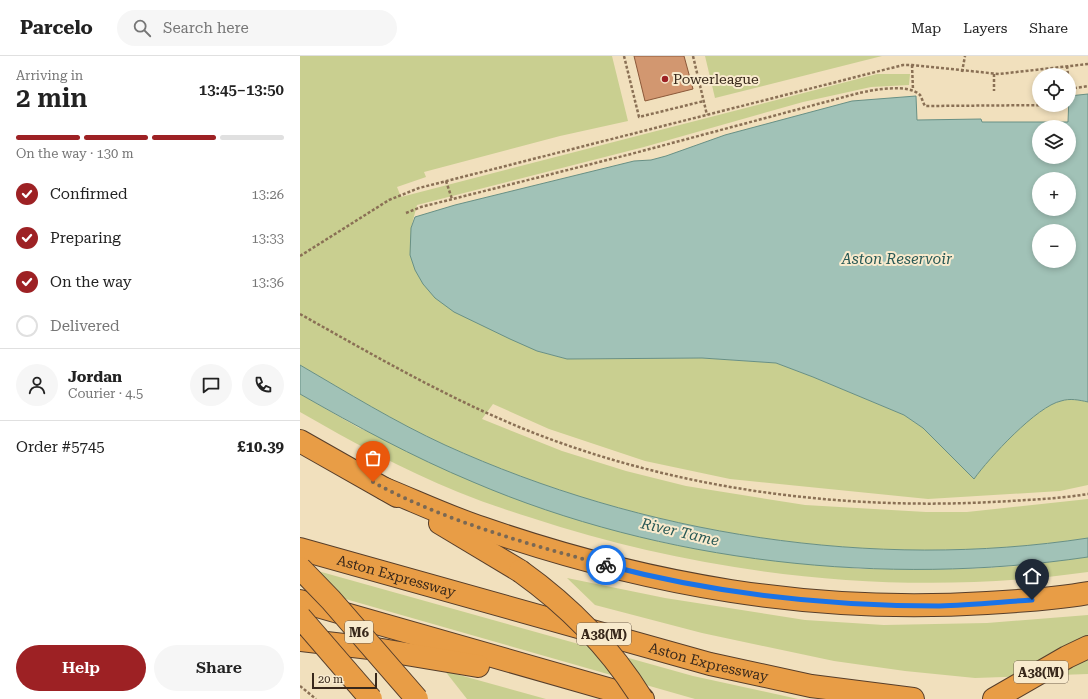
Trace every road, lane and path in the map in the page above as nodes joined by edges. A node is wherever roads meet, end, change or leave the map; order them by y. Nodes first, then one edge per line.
1 (624, 56) edge
2 (693, 56) edge
3 (965, 56) edge
4 (1088, 64) edge
5 (912, 65) junction
6 (1067, 66) joint
7 (962, 72) junction
8 (994, 74) junction
9 (1088, 86) edge
10 (1076, 88) edge
11 (913, 90) junction
12 (994, 90) dead end
13 (704, 101) junction
14 (1032, 105) edge
15 (707, 115) junction
16 (446, 181) junction
17 (452, 199) junction
18 (406, 213) dead end
19 (300, 256) edge
20 (300, 314) edge
21 (300, 441) edge
22 (385, 489) junction
23 (1088, 494) edge
24 (300, 549) edge
25 (300, 568) edge
26 (1088, 593) edge
27 (300, 601) edge
28 (300, 617) edge
29 (300, 640) edge
30 (1088, 647) edge
31 (300, 686) edge
32 (617, 692) junction
33 (316, 699) edge
34 (371, 699) edge
35 (417, 699) edge
36 (642, 699) edge
37 (913, 699) edge
38 (994, 699) edge

1 - 13 path
2 - 13 path
3 - 7 path
4 - 6 path
5 - 7 path
5 - 11 path
5 - 15 path
6 - 8 path
7 - 8 path
8 - 12 path
9 - 10 path
11 - 14 path
11 - 17 path
13 - 15 path
15 - 16 path
16 - 17 path
16 - 19 path
17 - 18 path
20 - 23 path
21 - 22 highway
22 - 26 highway
22 - 36 highway, bridge
24 - 37 highway, Aston Expressway / A38(M)
25 - 35 highway, M6, bridge
27 - 32 highway
28 - 34 highway, M6, bridge
29 - 32 highway, bridge
30 - 38 highway, A38(M)
31 - 33 path
32 - 36 highway

